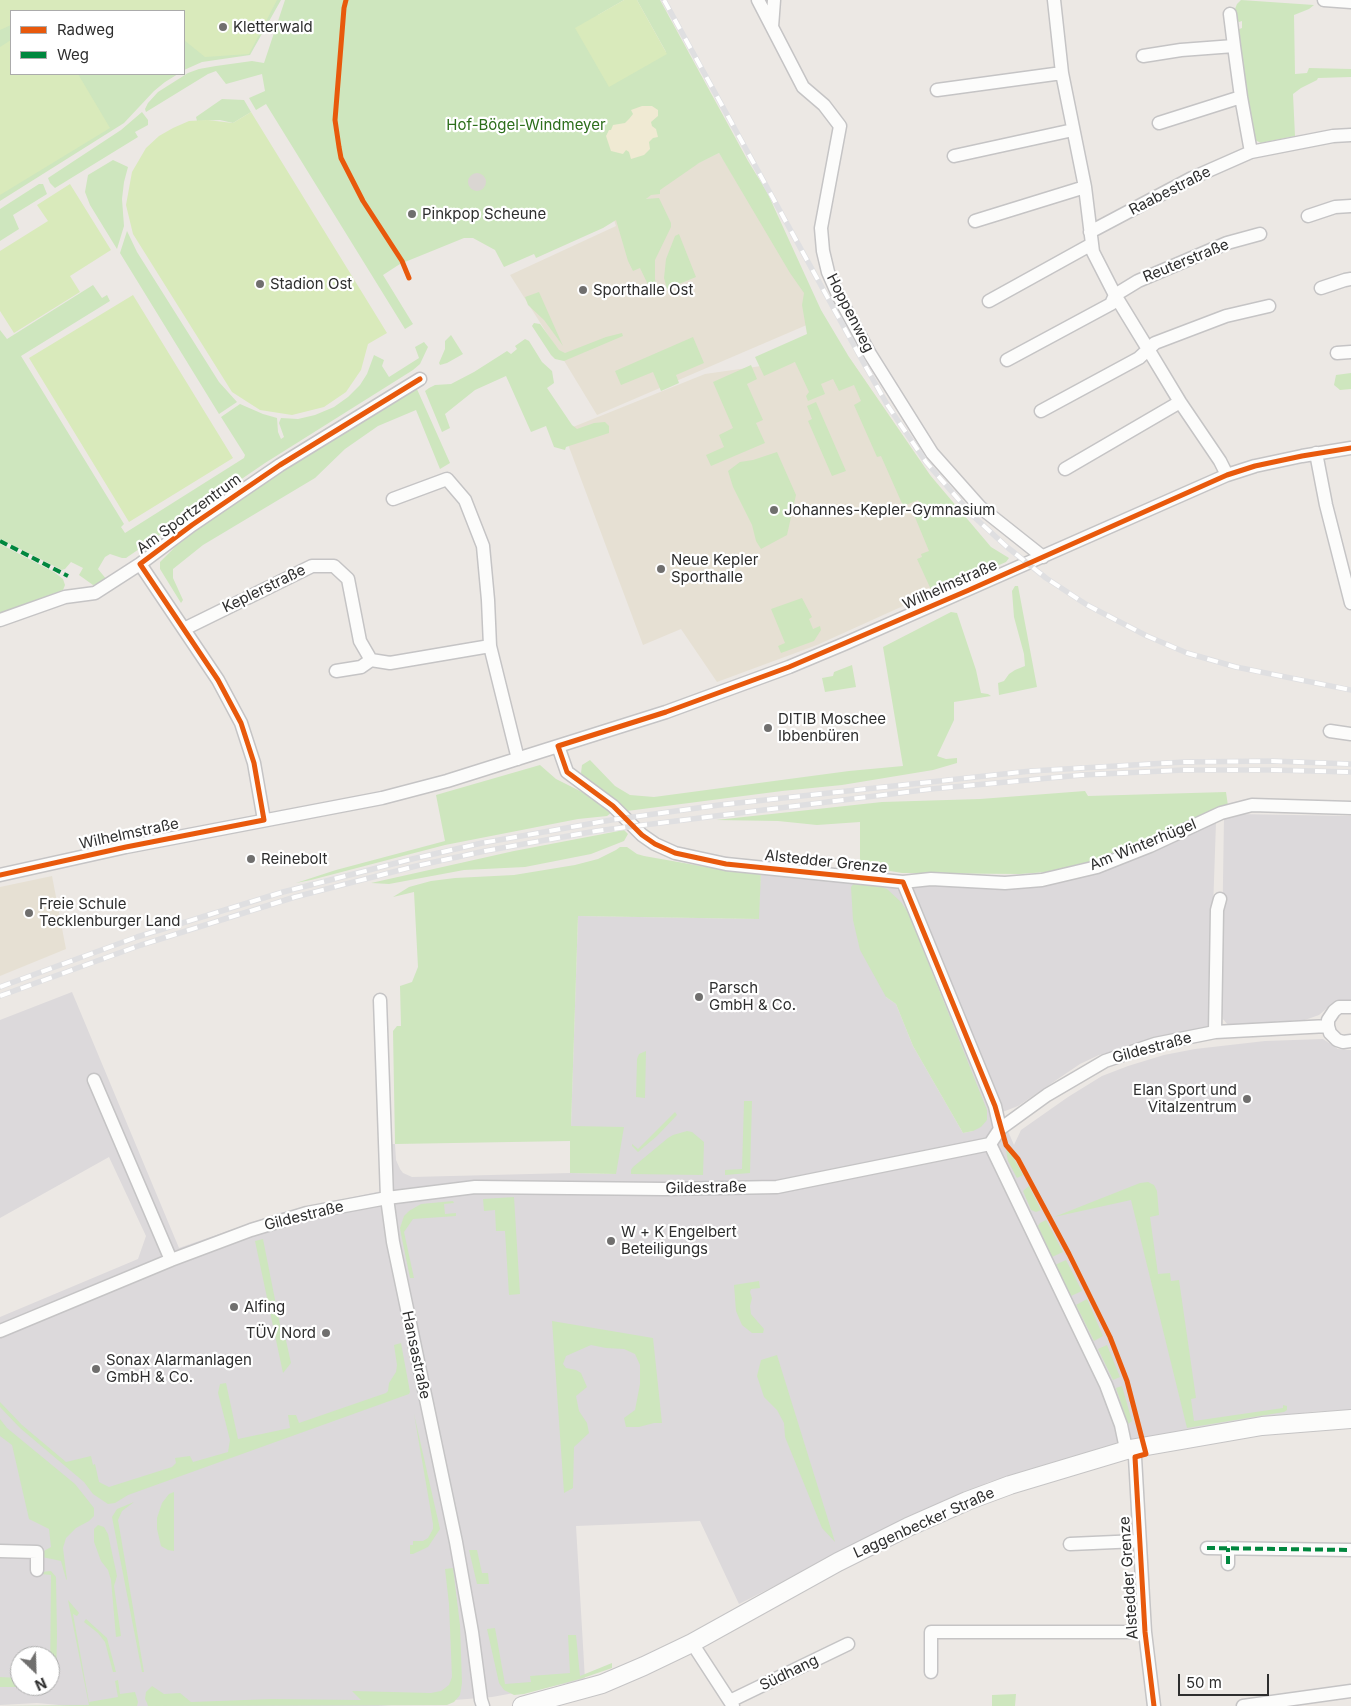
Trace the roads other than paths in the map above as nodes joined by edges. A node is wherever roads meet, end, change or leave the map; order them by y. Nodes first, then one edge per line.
1 (758, 0) edge
2 (774, 0) edge
3 (1054, 0) edge
4 (1324, 0) edge
5 (1351, 2) edge
6 (1230, 14) dead end
7 (772, 27) junction
8 (1234, 46) junction
9 (1142, 56) dead end
10 (1062, 73) junction
11 (937, 90) dead end
12 (1241, 97) junction
13 (1159, 122) dead end
14 (1073, 130) junction
15 (1351, 135) edge
16 (1251, 152) junction
17 (954, 156) dead end
18 (1085, 187) junction
19 (1351, 206) edge
20 (1308, 216) dead end
21 (975, 221) dead end
22 (1260, 234) dead end
23 (1091, 238) junction
24 (1351, 280) edge
25 (1321, 288) dead end
26 (1116, 295) junction
27 (989, 301) dead end
28 (1269, 306) dead end
29 (1148, 349) junction
30 (1351, 352) edge
31 (1337, 353) dead end
32 (1007, 360) dead end
33 (420, 379) dead end
34 (1180, 402) junction
35 (1041, 411) dead end
36 (1351, 448) edge
37 (1316, 454) junction
38 (1065, 470) dead end
39 (1228, 475) junction
40 (393, 499) dead end
41 (1043, 557) junction
42 (140, 564) junction
43 (1351, 603) edge
44 (0, 620) edge
45 (184, 629) junction
46 (490, 646) junction
47 (371, 660) junction
48 (336, 671) dead end
49 (1330, 731) dead end
50 (1351, 734) edge
51 (558, 746) junction
52 (518, 759) junction
53 (1351, 808) edge
54 (264, 820) junction
55 (0, 875) edge
56 (903, 882) junction
57 (1220, 899) dead end
58 (380, 1000) dead end
59 (1351, 1007) edge
60 (1328, 1026) junction
61 (1215, 1032) junction
62 (1351, 1042) edge
63 (94, 1080) dead end
64 (1000, 1129) junction
65 (990, 1144) junction
66 (387, 1198) junction
67 (171, 1260) junction
68 (0, 1331) edge
69 (1351, 1418) edge
70 (1130, 1449) junction
71 (1138, 1541) junction
72 (1070, 1544) dead end
73 (1207, 1548) dead end
74 (1228, 1548) junction
75 (1351, 1550) edge
76 (0, 1551) edge
77 (1228, 1564) dead end
78 (37, 1570) dead end
79 (1145, 1632) junction
80 (692, 1643) junction
81 (848, 1644) dead end
82 (931, 1672) dead end
83 (1351, 1691) edge
84 (731, 1704) edge
85 (483, 1706) edge
86 (522, 1706) edge
87 (1154, 1706) edge
88 (1243, 1706) edge

1 - 7 street, Hoppenweg
2 - 7 street
3 - 10 street
4 - 5 street
6 - 8 street
7 - 41 street, Hoppenweg
8 - 9 street
8 - 12 street
10 - 11 street
10 - 14 street
12 - 13 street
12 - 16 street
14 - 17 street
14 - 18 street
15 - 16 street, Raabestraße
16 - 23 street, Raabestraße
18 - 21 street
18 - 23 street
19 - 20 street
22 - 26 street, Reuterstraße
23 - 26 street
23 - 27 street
24 - 25 street
26 - 29 street
26 - 32 street, Reuterstraße
28 - 29 street
29 - 34 street
29 - 35 street
30 - 31 street
33 - 42 street, Am Sportzentrum
34 - 38 street
34 - 39 street
36 - 37 street, Wilhelmstraße
37 - 39 street, Wilhelmstraße
37 - 43 street
39 - 41 street, Wilhelmstraße
40 - 46 street
41 - 51 street, Wilhelmstraße
42 - 44 street, Am Sportzentrum
42 - 45 street, Am Sportzentrum
45 - 47 street, Keplerstraße
45 - 54 street, Am Sportzentrum
46 - 47 street
46 - 52 street
47 - 48 street
49 - 50 street
51 - 52 street, Wilhelmstraße
51 - 56 street, Alstedder Grenze
52 - 54 street, Wilhelmstraße
53 - 56 street, Am Winterhügel
54 - 55 street, Wilhelmstraße
56 - 64 street, Alstedder Grenze
57 - 61 street
58 - 66 street, Hansastraße
59 - 60 street
60 - 61 street, Gildestraße
60 - 62 street
61 - 64 street, Gildestraße
63 - 67 street
64 - 65 street, Gildestraße
65 - 66 street, Gildestraße
65 - 70 street, Alstedder Grenze
66 - 67 street, Gildestraße
66 - 85 street, Hansastraße
67 - 68 street, Gildestraße
69 - 70 street, Laggenbecker Straße
70 - 71 street, Alstedder Grenze
70 - 80 street, Laggenbecker Straße
71 - 72 street, Alstedder Grenze
71 - 79 street, Alstedder Grenze
73 - 74 street
74 - 75 street
74 - 77 street
76 - 78 street
79 - 82 street, Alstedder Grenze
79 - 87 street, Alstedder Grenze
80 - 84 street, Südhang
80 - 86 street, Laggenbecker Straße
81 - 84 street, Südhang
83 - 88 street

